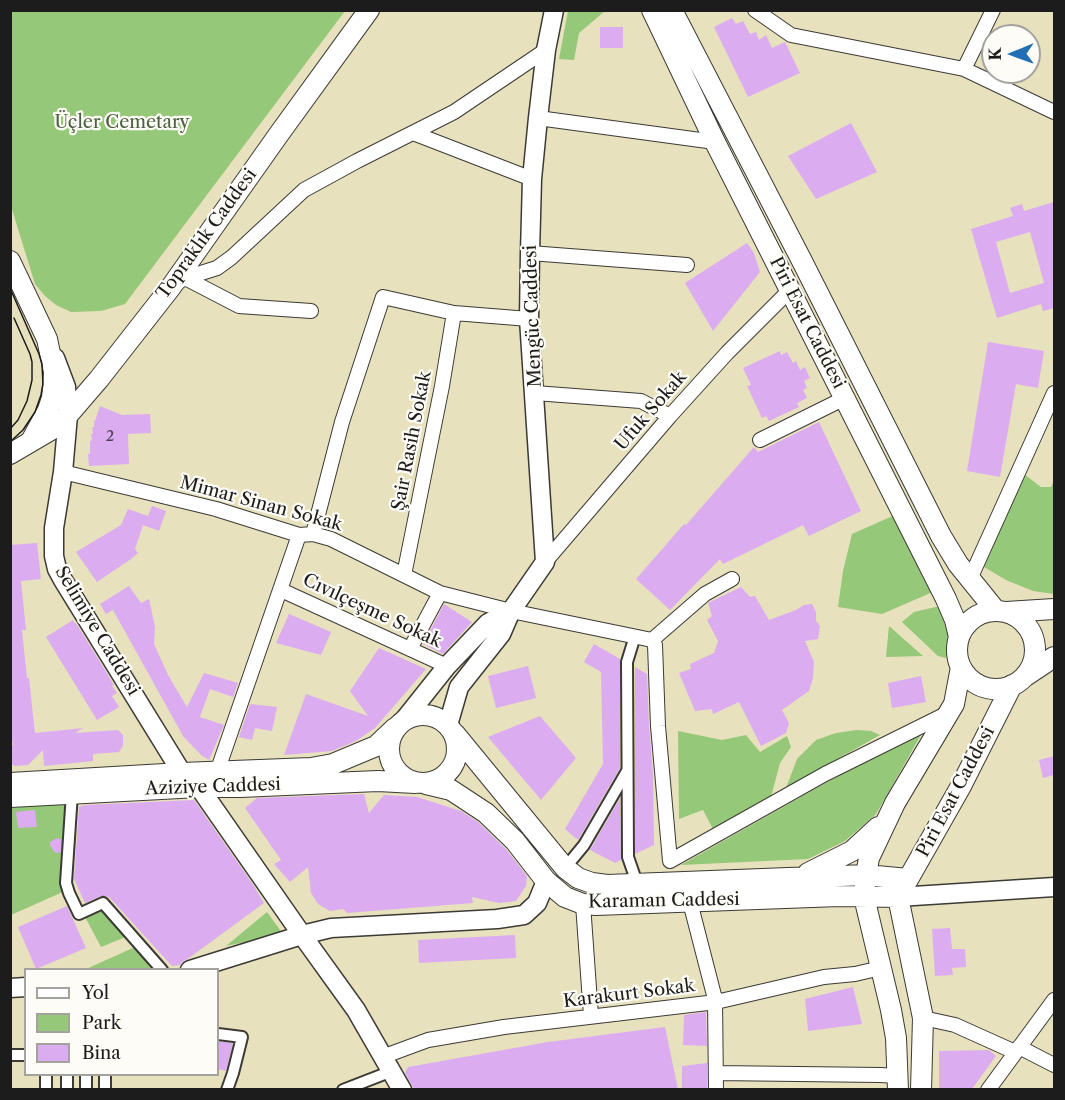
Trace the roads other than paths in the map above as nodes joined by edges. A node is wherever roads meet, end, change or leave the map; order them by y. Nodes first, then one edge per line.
1 (369, 10) edge
2 (554, 10) edge
3 (652, 10) edge
4 (672, 10) edge
5 (755, 10) edge
6 (993, 10) edge
7 (546, 50) junction
8 (964, 69) junction
9 (1054, 112) edge
10 (538, 118) junction
11 (413, 133) junction
12 (715, 142) junction
13 (532, 180) junction
14 (530, 252) junction
15 (10, 261) edge
16 (687, 265) dead end
17 (178, 282) junction
18 (790, 290) junction
19 (311, 311) dead end
20 (454, 313) junction
21 (530, 318) junction
22 (47, 339) junction
23 (535, 393) junction
24 (1054, 393) edge
25 (845, 398) junction
26 (68, 415) junction
27 (670, 416) junction
28 (760, 440) dead end
29 (30, 443) junction
30 (10, 454) edge
31 (63, 472) junction
32 (306, 534) junction
33 (545, 562) junction
34 (404, 575) junction
35 (732, 579) dead end
36 (970, 579) junction
37 (281, 590) junction
38 (440, 593) junction
39 (1054, 609) edge
40 (512, 611) junction
41 (1001, 611) junction
42 (634, 636) junction
43 (959, 637) junction
44 (652, 640) junction
45 (410, 649) junction
46 (1054, 657) edge
47 (447, 666) junction
48 (961, 667) junction
49 (1017, 682) junction
50 (948, 712) junction
51 (400, 724) junction
52 (451, 730) junction
53 (628, 771) junction
54 (217, 772) junction
55 (182, 773) junction
56 (10, 783) edge
57 (420, 783) junction
58 (200, 787) junction
59 (72, 794) junction
60 (10, 797) edge
61 (888, 816) junction
62 (565, 868) junction
63 (866, 875) junction
64 (798, 878) junction
65 (908, 879) junction
66 (546, 881) junction
67 (637, 883) junction
68 (1054, 887) edge
69 (864, 897) junction
70 (898, 897) junction
71 (690, 902) junction
72 (583, 904) junction
73 (302, 935) junction
74 (161, 968) edge
75 (193, 968) edge
76 (880, 968) junction
77 (1054, 1000) edge
78 (716, 1002) junction
79 (591, 1016) junction
80 (923, 1018) junction
81 (219, 1034) edge
82 (1017, 1050) junction
83 (387, 1064) junction
84 (1054, 1065) edge
85 (716, 1073) junction
86 (846, 1074) junction
87 (898, 1083) edge
88 (227, 1089) edge
89 (343, 1089) edge
90 (402, 1089) edge
91 (716, 1089) edge
92 (844, 1089) edge
93 (921, 1089) edge
94 (988, 1089) edge

1 - 17 main road, Topraklık Caddesi
2 - 7 street, Mengüc Caddesi
3 - 12 main road, Piri Esat Caddesi
4 - 36 main road, Piri Esat Caddesi
5 - 8 street
6 - 8 street
7 - 10 street, Mengüc Caddesi
7 - 11 street
8 - 9 street
10 - 12 street
10 - 13 street, Mengüc Caddesi
11 - 13 street
11 - 17 street
12 - 18 main road, Piri Esat Caddesi
13 - 14 street, Mengüc Caddesi
14 - 16 street
14 - 21 street, Mengüc Caddesi
15 - 22 main road
17 - 19 street
17 - 26 main road, Topraklık Caddesi
18 - 25 main road, Piri Esat Caddesi
18 - 27 street, Ufuk Sokak
20 - 21 street
20 - 32 street
20 - 34 street, Şair Rasih Sokak
21 - 23 street, Mengüc Caddesi
22 - 26 street, Selimiye Caddesi
22 - 29 main road
23 - 27 street
23 - 33 street, Mengüc Caddesi
24 - 36 street
25 - 28 street
25 - 43 main road, Piri Esat Caddesi
26 - 29 main road, Topraklık Caddesi
26 - 31 street, Selimiye Caddesi
27 - 33 street, Ufuk Sokak
29 - 30 main road, Topraklık Caddesi
31 - 32 street, Mimar Sinan Sokak
31 - 55 street, Selimiye Caddesi
32 - 34 street, Mimar Sinan Sokak
32 - 37 street
33 - 40 street
34 - 38 street, Mimar Sinan Sokak
35 - 44 street
36 - 41 main road, Piri Esat Caddesi
37 - 45 street, Cıvılçeşme Sokak
37 - 54 street
38 - 40 street, Mimar Sinan Sokak
38 - 45 street
39 - 41 main road
40 - 42 street, Mimar Sinan Sokak
40 - 47 street
40 - 52 street
41 - 43 main road
41 - 49 main road
42 - 44 street, Mimar Sinan Sokak
42 - 53 street
43 - 48 main road
44 - 50 street
45 - 47 street, Cıvılçeşme Sokak
46 - 49 main road
47 - 51 street
48 - 49 main road
48 - 50 main road
49 - 65 main road, Piri Esat Caddesi
50 - 61 main road
51 - 52 main road
51 - 54 main road, Aziziye Caddesi
51 - 57 main road
52 - 57 main road
52 - 62 main road
53 - 62 street
53 - 67 street
54 - 55 main road, Aziziye Caddesi
55 - 56 main road, Aziziye Caddesi
57 - 58 main road, Aziziye Caddesi
57 - 66 main road, Aziziye Caddesi
58 - 59 main road, Aziziye Caddesi
58 - 73 street
59 - 60 main road, Aziziye Caddesi
59 - 74 street
61 - 63 main road
61 - 64 main road
62 - 67 main road, Karaman Caddesi
63 - 64 main road, Karaman Caddesi
63 - 65 main road, Karaman Caddesi
63 - 69 main road
64 - 67 main road, Karaman Caddesi
65 - 70 main road, Piri Esat Caddesi
66 - 72 main road, Karaman Caddesi
66 - 73 street
68 - 70 street, Karaman Caddesi
69 - 70 main road, Karaman Caddesi
69 - 71 main road, Karaman Caddesi
69 - 76 main road
70 - 80 main road
71 - 72 main road, Karaman Caddesi
71 - 78 street
72 - 79 street
73 - 75 street
73 - 83 street
76 - 78 street, Karakurt Sokak
76 - 87 main road
77 - 82 street
78 - 79 street, Karakurt Sokak
78 - 85 street
79 - 83 street, Karakurt Sokak
80 - 82 street
80 - 93 main road
81 - 88 street
82 - 84 street
82 - 94 street
83 - 89 street
83 - 90 street
85 - 86 street
85 - 91 street
86 - 87 street
86 - 92 street

